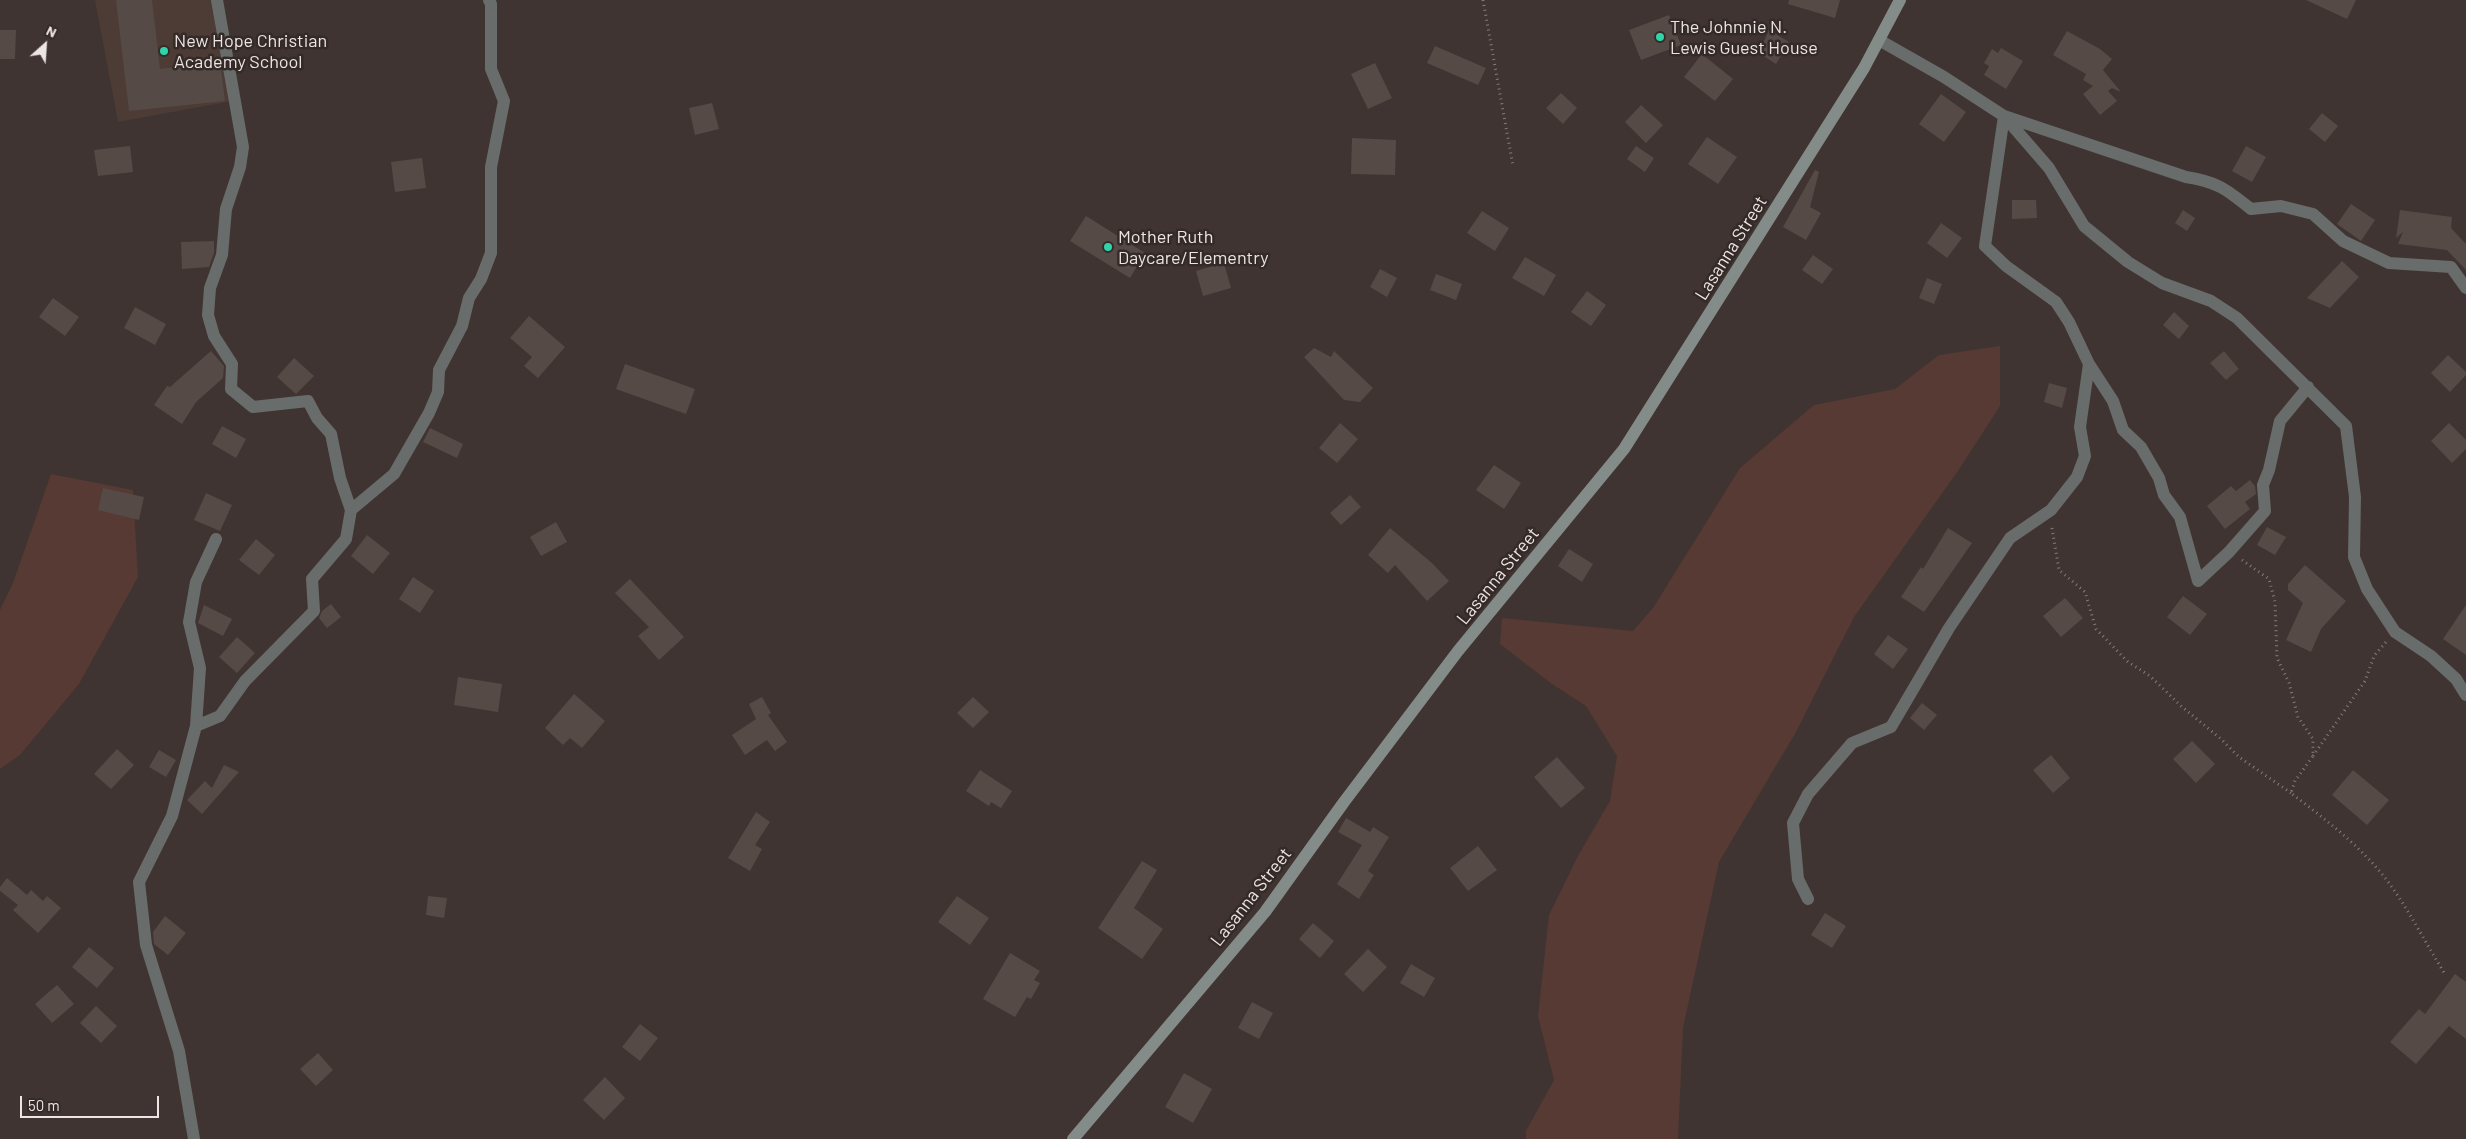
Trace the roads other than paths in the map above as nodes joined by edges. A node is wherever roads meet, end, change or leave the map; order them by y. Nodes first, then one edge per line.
1 (217, 0) edge
2 (489, 0) edge
3 (1900, 0) edge
4 (1879, 40) junction
5 (2004, 116) junction
6 (2466, 288) edge
7 (2089, 364) junction
8 (2308, 388) junction
9 (351, 510) junction
10 (216, 539) dead end
11 (2466, 695) edge
12 (196, 726) junction
13 (1808, 899) dead end
14 (194, 1139) edge
15 (1073, 1139) edge

1 - 9 street
2 - 9 street
3 - 4 street, Lasanna Street
4 - 5 street
4 - 15 street, Lasanna Street
5 - 6 street
5 - 7 street
5 - 8 street
7 - 8 street
7 - 13 street
8 - 11 street
9 - 12 street
10 - 12 street
12 - 14 street

